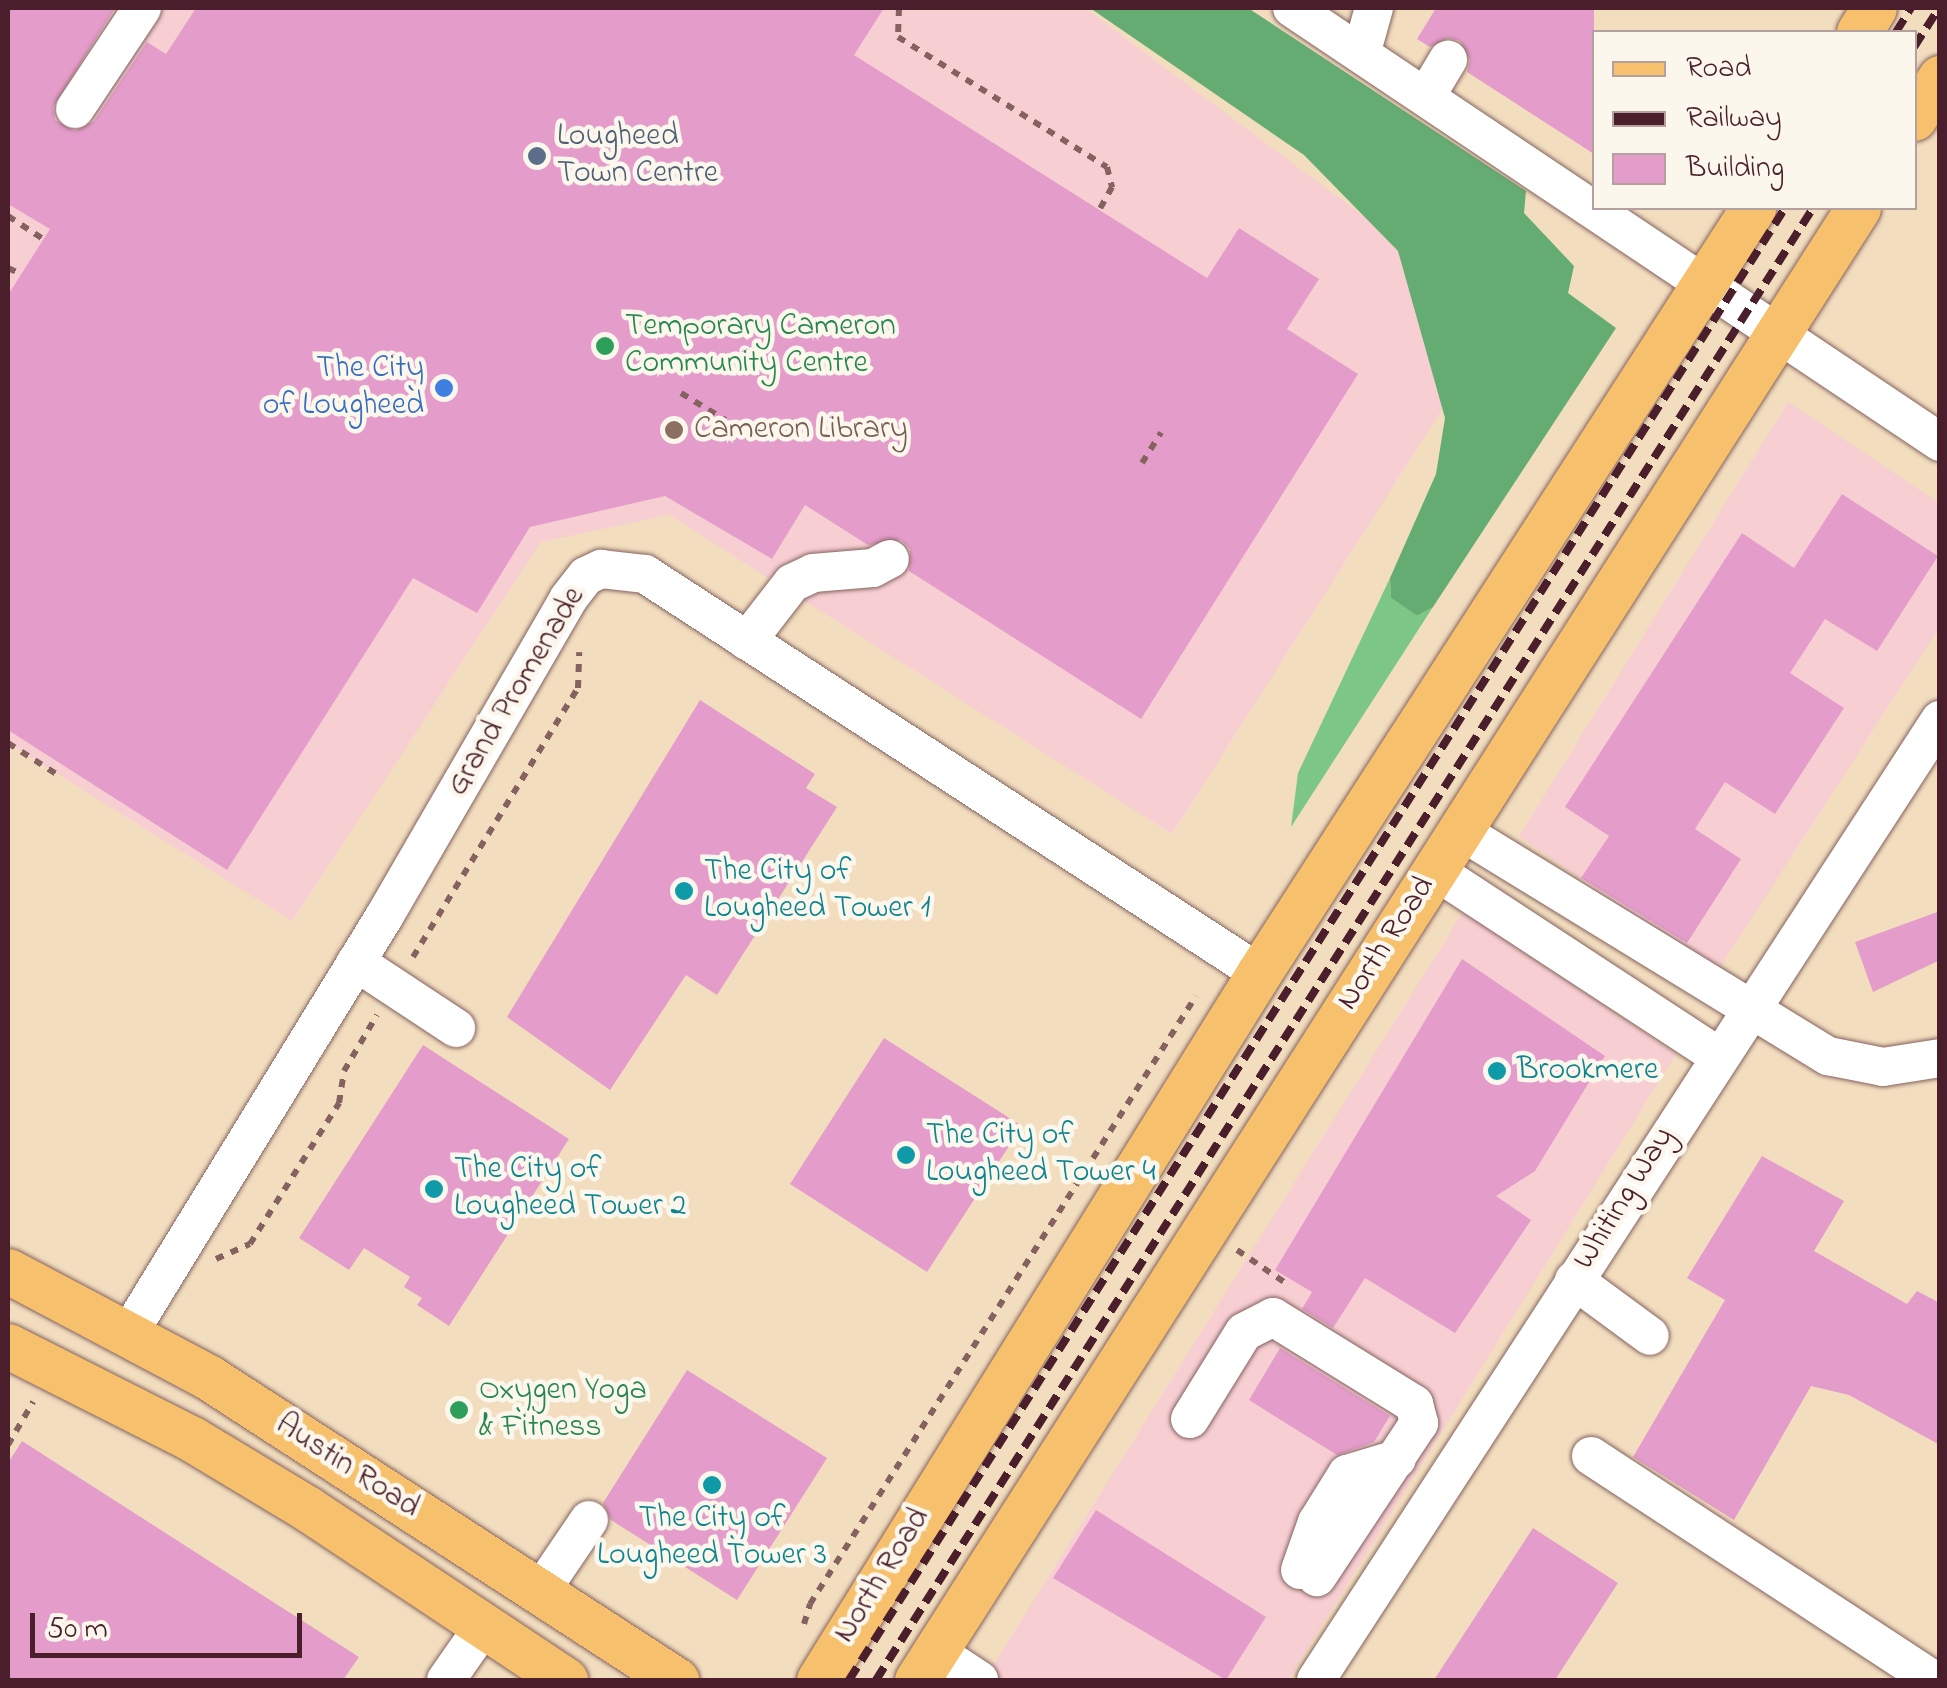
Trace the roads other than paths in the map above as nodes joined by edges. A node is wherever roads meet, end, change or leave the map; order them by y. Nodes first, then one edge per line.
1 (142, 8) edge
2 (1292, 8) edge
3 (1374, 8) edge
4 (1874, 8) edge
5 (1860, 30) edge
6 (1362, 51) junction
7 (1448, 60) dead end
8 (1940, 78) edge
9 (1428, 93) junction
10 (76, 110) dead end
11 (1917, 113) edge
12 (1592, 209) edge
13 (1593, 210) edge
14 (1752, 210) edge
15 (1857, 210) edge
16 (1703, 288) junction
17 (1777, 335) junction
18 (1940, 442) edge
19 (890, 559) dead end
20 (747, 641) junction
21 (1940, 720) edge
22 (1459, 830) junction
23 (1434, 870) junction
24 (356, 962) junction
25 (1259, 973) junction
26 (1746, 1010) junction
27 (456, 1028) dead end
28 (1717, 1055) junction
29 (1940, 1058) edge
30 (8, 1272) edge
31 (1574, 1280) junction
32 (8, 1329) edge
33 (129, 1333) junction
34 (1650, 1336) dead end
35 (8, 1346) edge
36 (1190, 1419) dead end
37 (1592, 1456) dead end
38 (589, 1520) dead end
39 (1308, 1574) dead end
40 (540, 1592) junction
41 (483, 1626) junction
42 (926, 1666) edge
43 (446, 1680) edge
44 (565, 1680) edge
45 (676, 1680) edge
46 (819, 1680) edge
47 (979, 1680) edge
48 (1316, 1680) edge
49 (1933, 1680) edge

1 - 10 street
2 - 6 street
3 - 6 street
4 - 5 main road
6 - 9 street
7 - 9 street
8 - 11 main road
9 - 12 street
13 - 16 street
14 - 16 main road, North Road
15 - 17 main road, North Road
16 - 17 street
16 - 25 main road, North Road
17 - 18 street
17 - 22 main road, North Road
19 - 20 street
20 - 24 street, Grand Promenade
20 - 25 street, Grand Promenade
21 - 26 street, Whiting Way
22 - 23 main road, North Road
22 - 26 street
23 - 28 street
23 - 42 main road, North Road
24 - 27 street
24 - 33 street, Grand Promenade
25 - 46 main road, North Road
26 - 28 street, Whiting Way
26 - 29 street
28 - 31 street, Whiting Way
30 - 33 main road, Austin Road
31 - 34 street
31 - 48 street, Whiting Way
32 - 33 main road
33 - 40 main road, Austin Road
35 - 41 main road, Austin Road
36 - 39 street
37 - 49 street
38 - 40 street
40 - 45 main road, Austin Road
41 - 43 street
41 - 44 main road, Austin Road
42 - 47 street

